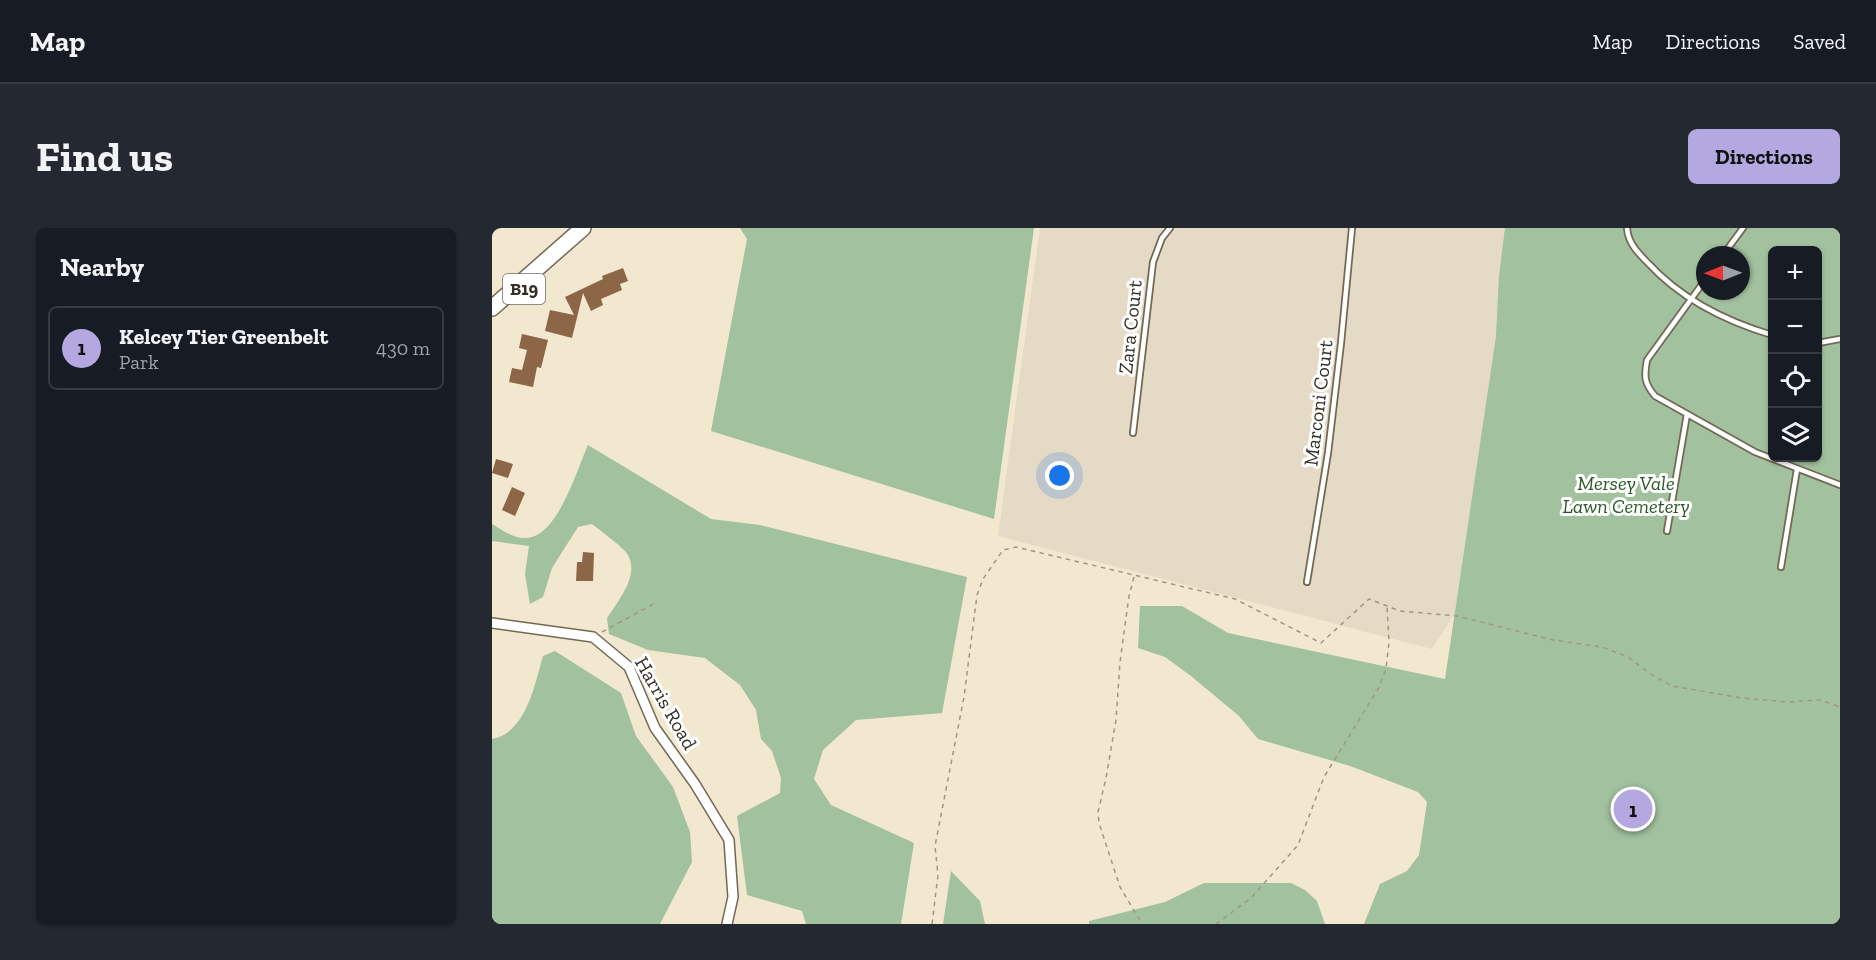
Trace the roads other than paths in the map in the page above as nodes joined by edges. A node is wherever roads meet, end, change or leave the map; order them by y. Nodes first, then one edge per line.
1 (583, 228) edge
2 (1170, 228) edge
3 (1352, 228) edge
4 (1627, 228) edge
5 (1743, 228) edge
6 (1730, 246) edge
7 (555, 255) junction
8 (1696, 292) edge
9 (1690, 300) junction
10 (492, 308) edge
11 (492, 321) edge
12 (1768, 334) edge
13 (1840, 339) edge
14 (1822, 342) edge
15 (1688, 414) junction
16 (1133, 433) dead end
17 (1797, 469) junction
18 (1840, 486) edge
19 (1667, 531) dead end
20 (1781, 567) dead end
21 (1306, 582) dead end
22 (492, 623) edge
23 (727, 924) edge

1 - 7 main road, B19
2 - 16 lane, Zara Court
3 - 21 lane, Marconi Court
4 - 9 lane
5 - 6 lane
7 - 10 main road, B19
7 - 11 main road, B19
8 - 9 lane
9 - 12 lane
9 - 15 lane
13 - 14 lane
15 - 17 lane
15 - 19 lane
17 - 18 lane
17 - 20 lane
22 - 23 street, Harris Road

